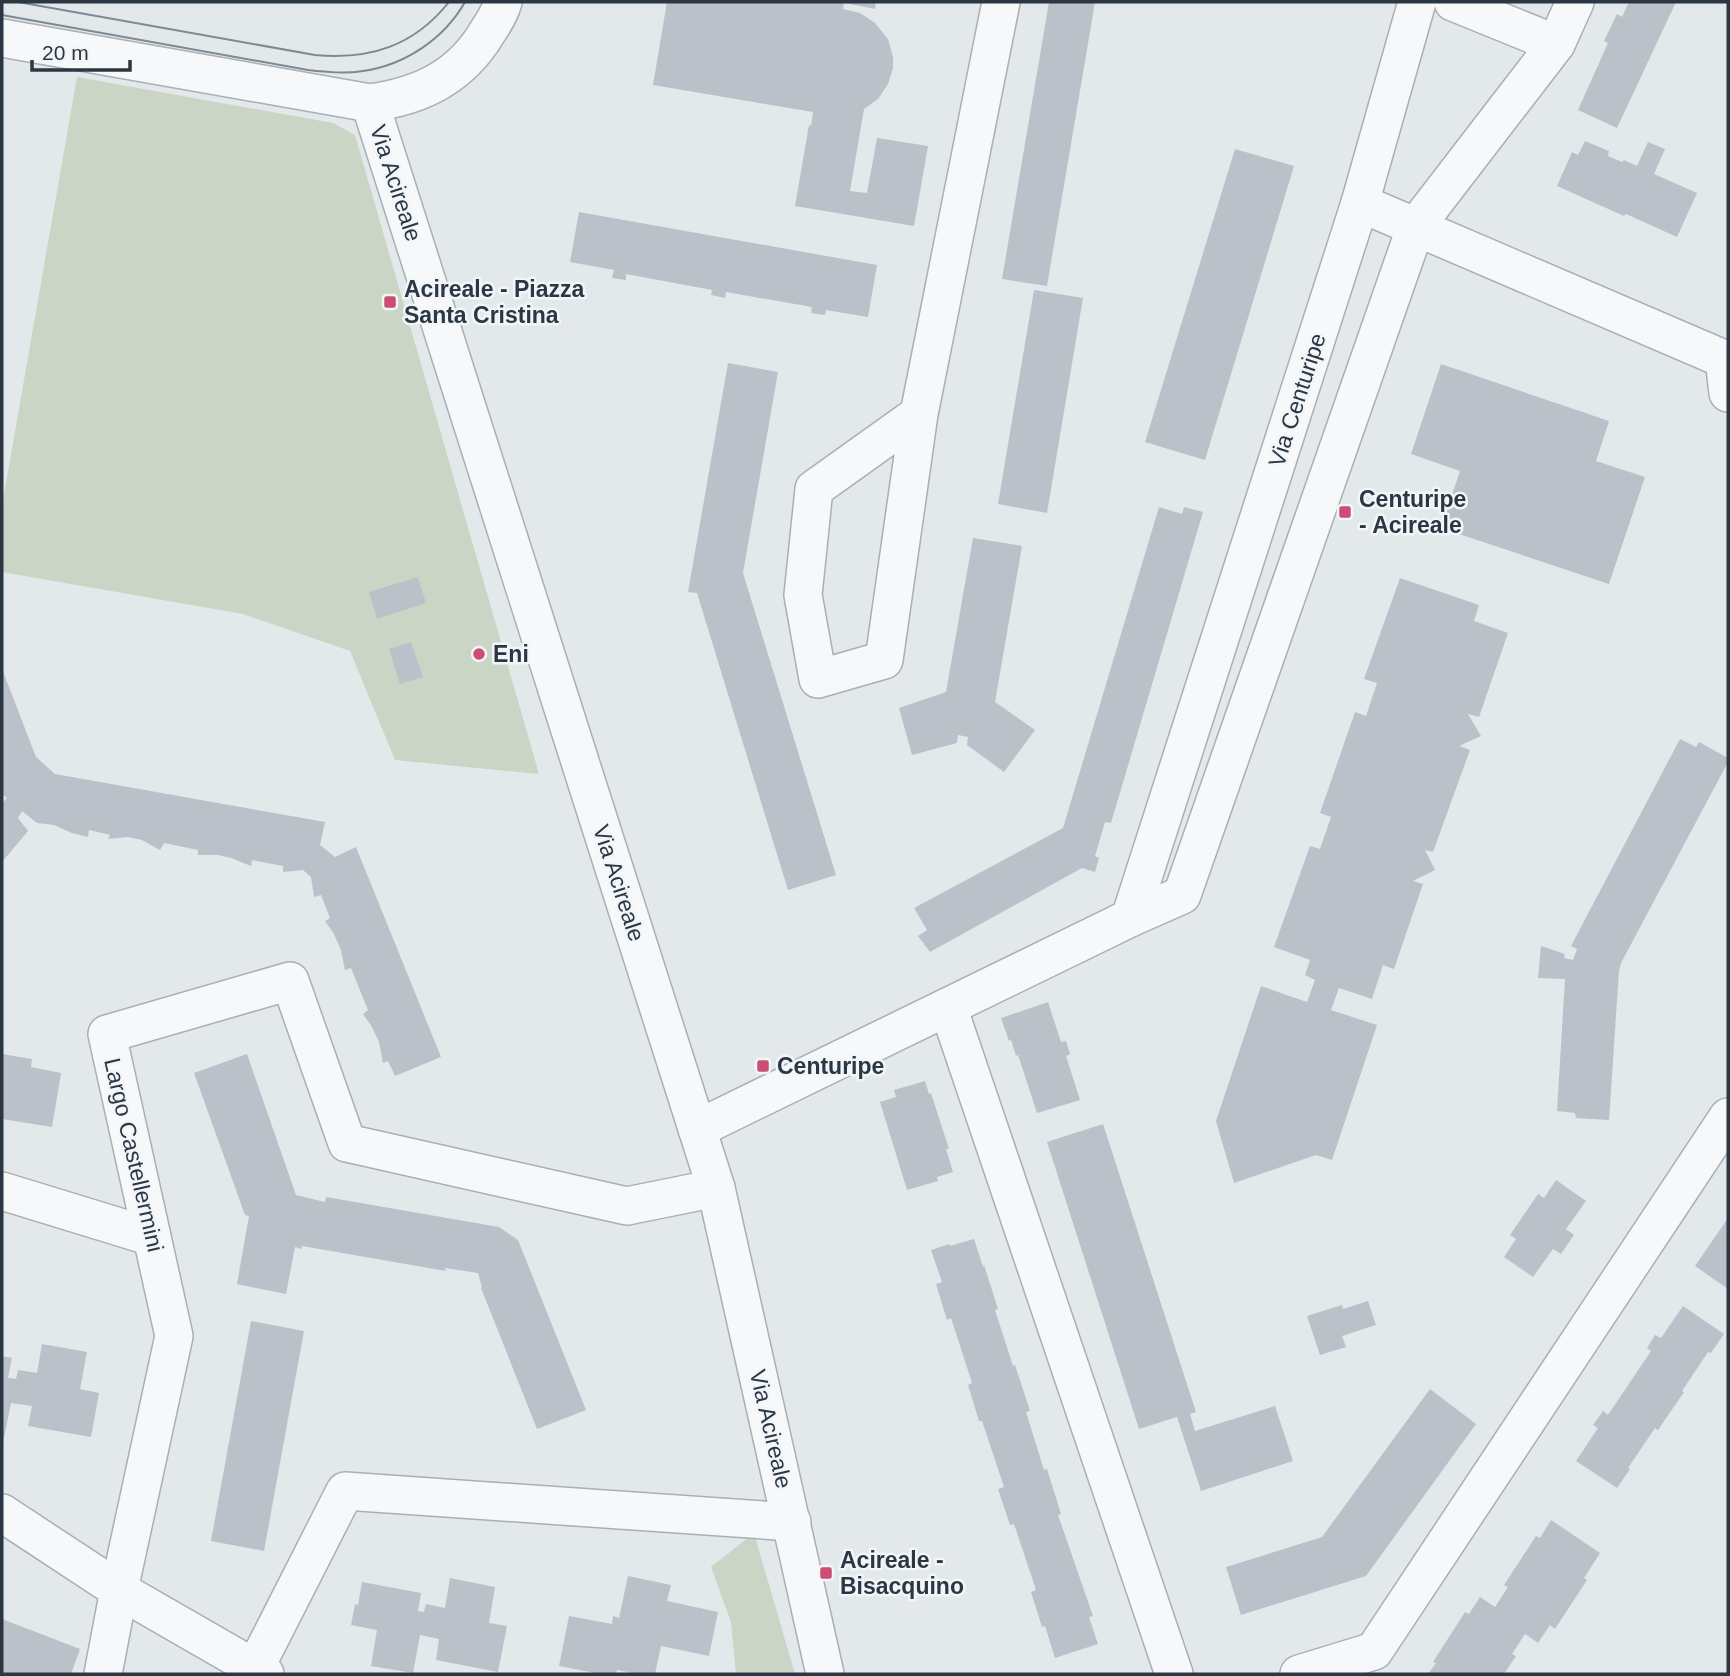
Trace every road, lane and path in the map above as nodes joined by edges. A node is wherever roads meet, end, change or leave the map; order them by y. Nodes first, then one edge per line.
1 (503, 2) edge
2 (1001, 2) edge
3 (1418, 2) edge
4 (1453, 2) edge
5 (1575, 2) edge
6 (2, 38) edge
7 (1556, 44) junction
8 (370, 103) junction
9 (1360, 202) junction
10 (1416, 226) junction
11 (1728, 393) edge
12 (919, 414) junction
13 (1130, 918) junction
14 (948, 1007) junction
15 (1728, 1117) edge
16 (697, 1129) junction
17 (716, 1188) junction
18 (2, 1191) edge
19 (152, 1237) junction
20 (2, 1513) edge
21 (792, 1522) junction
22 (119, 1590) junction
23 (260, 1671) edge
24 (103, 1674) edge
25 (825, 1674) edge
26 (1174, 1674) edge
27 (1299, 1674) edge

1 - 8 street
2 - 12 street
3 - 9 street, Via Centuripe
4 - 7 street
5 - 7 street
6 - 8 street
7 - 10 street
8 - 16 street, Via Acireale
9 - 10 street
9 - 13 street, Via Centuripe
10 - 11 street
10 - 13 street
12 - 12 street
13 - 14 street
14 - 16 street
14 - 26 street
15 - 27 street
16 - 17 street, Via Acireale
17 - 19 street, Largo Castellermini
17 - 21 street, Via Acireale
18 - 19 street
19 - 22 street, Largo Castellermini
20 - 22 street
21 - 23 street
21 - 25 street, Via Acireale
22 - 23 street
22 - 24 street, Largo Castellermini

